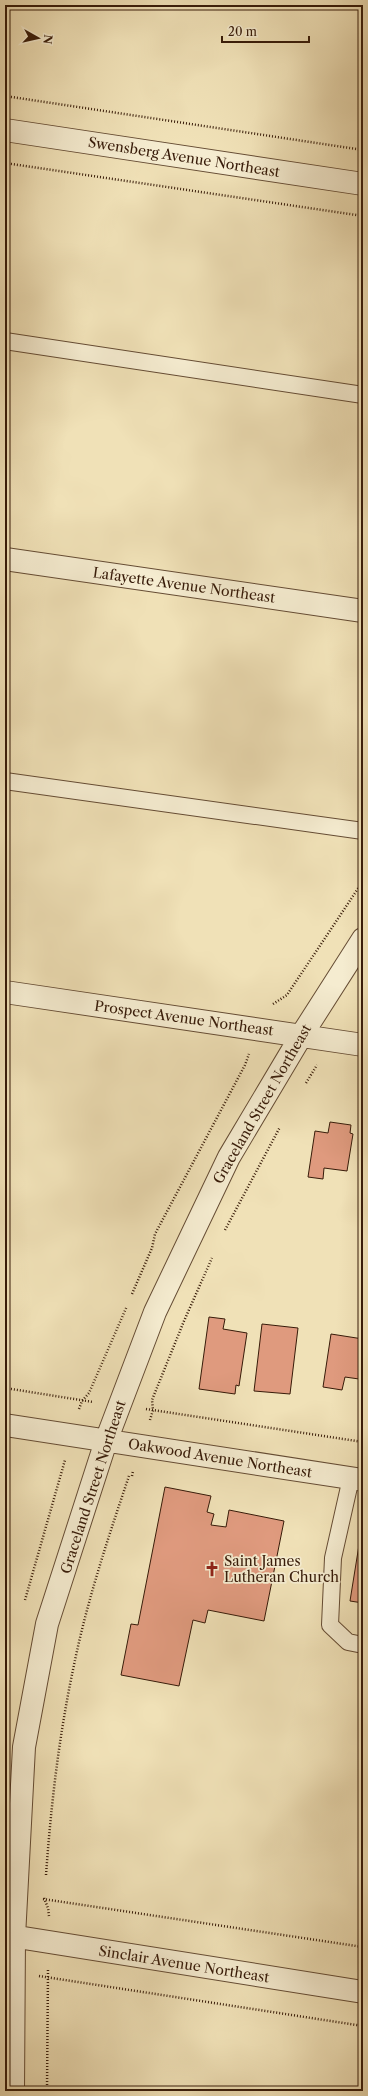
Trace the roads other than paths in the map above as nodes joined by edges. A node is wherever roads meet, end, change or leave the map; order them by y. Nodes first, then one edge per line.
1 (5, 130) edge
2 (363, 184) edge
3 (5, 341) edge
4 (363, 395) edge
5 (5, 559) edge
6 (363, 611) edge
7 (5, 781) edge
8 (363, 830) edge
9 (363, 939) edge
10 (5, 992) edge
11 (301, 1036) junction
12 (363, 1045) edge
13 (5, 1425) edge
14 (106, 1441) junction
15 (357, 1479) edge
16 (363, 1645) edge
17 (10, 1936) edge
18 (363, 1992) edge
19 (13, 2091) edge

1 - 2 street, Swensberg Avenue Northeast
3 - 4 lane
5 - 6 street, Lafayette Avenue Northeast
7 - 8 lane
9 - 11 street, Graceland Street Northeast
10 - 11 street, Prospect Avenue Northeast
11 - 12 street, Prospect Avenue Northeast
11 - 14 street, Graceland Street Northeast
13 - 14 street, Oakwood Avenue Northeast
14 - 15 street, Oakwood Avenue Northeast
14 - 17 street, Graceland Street Northeast
15 - 16 lane
17 - 18 street, Sinclair Avenue Northeast
17 - 19 street, Graceland Street Northeast

